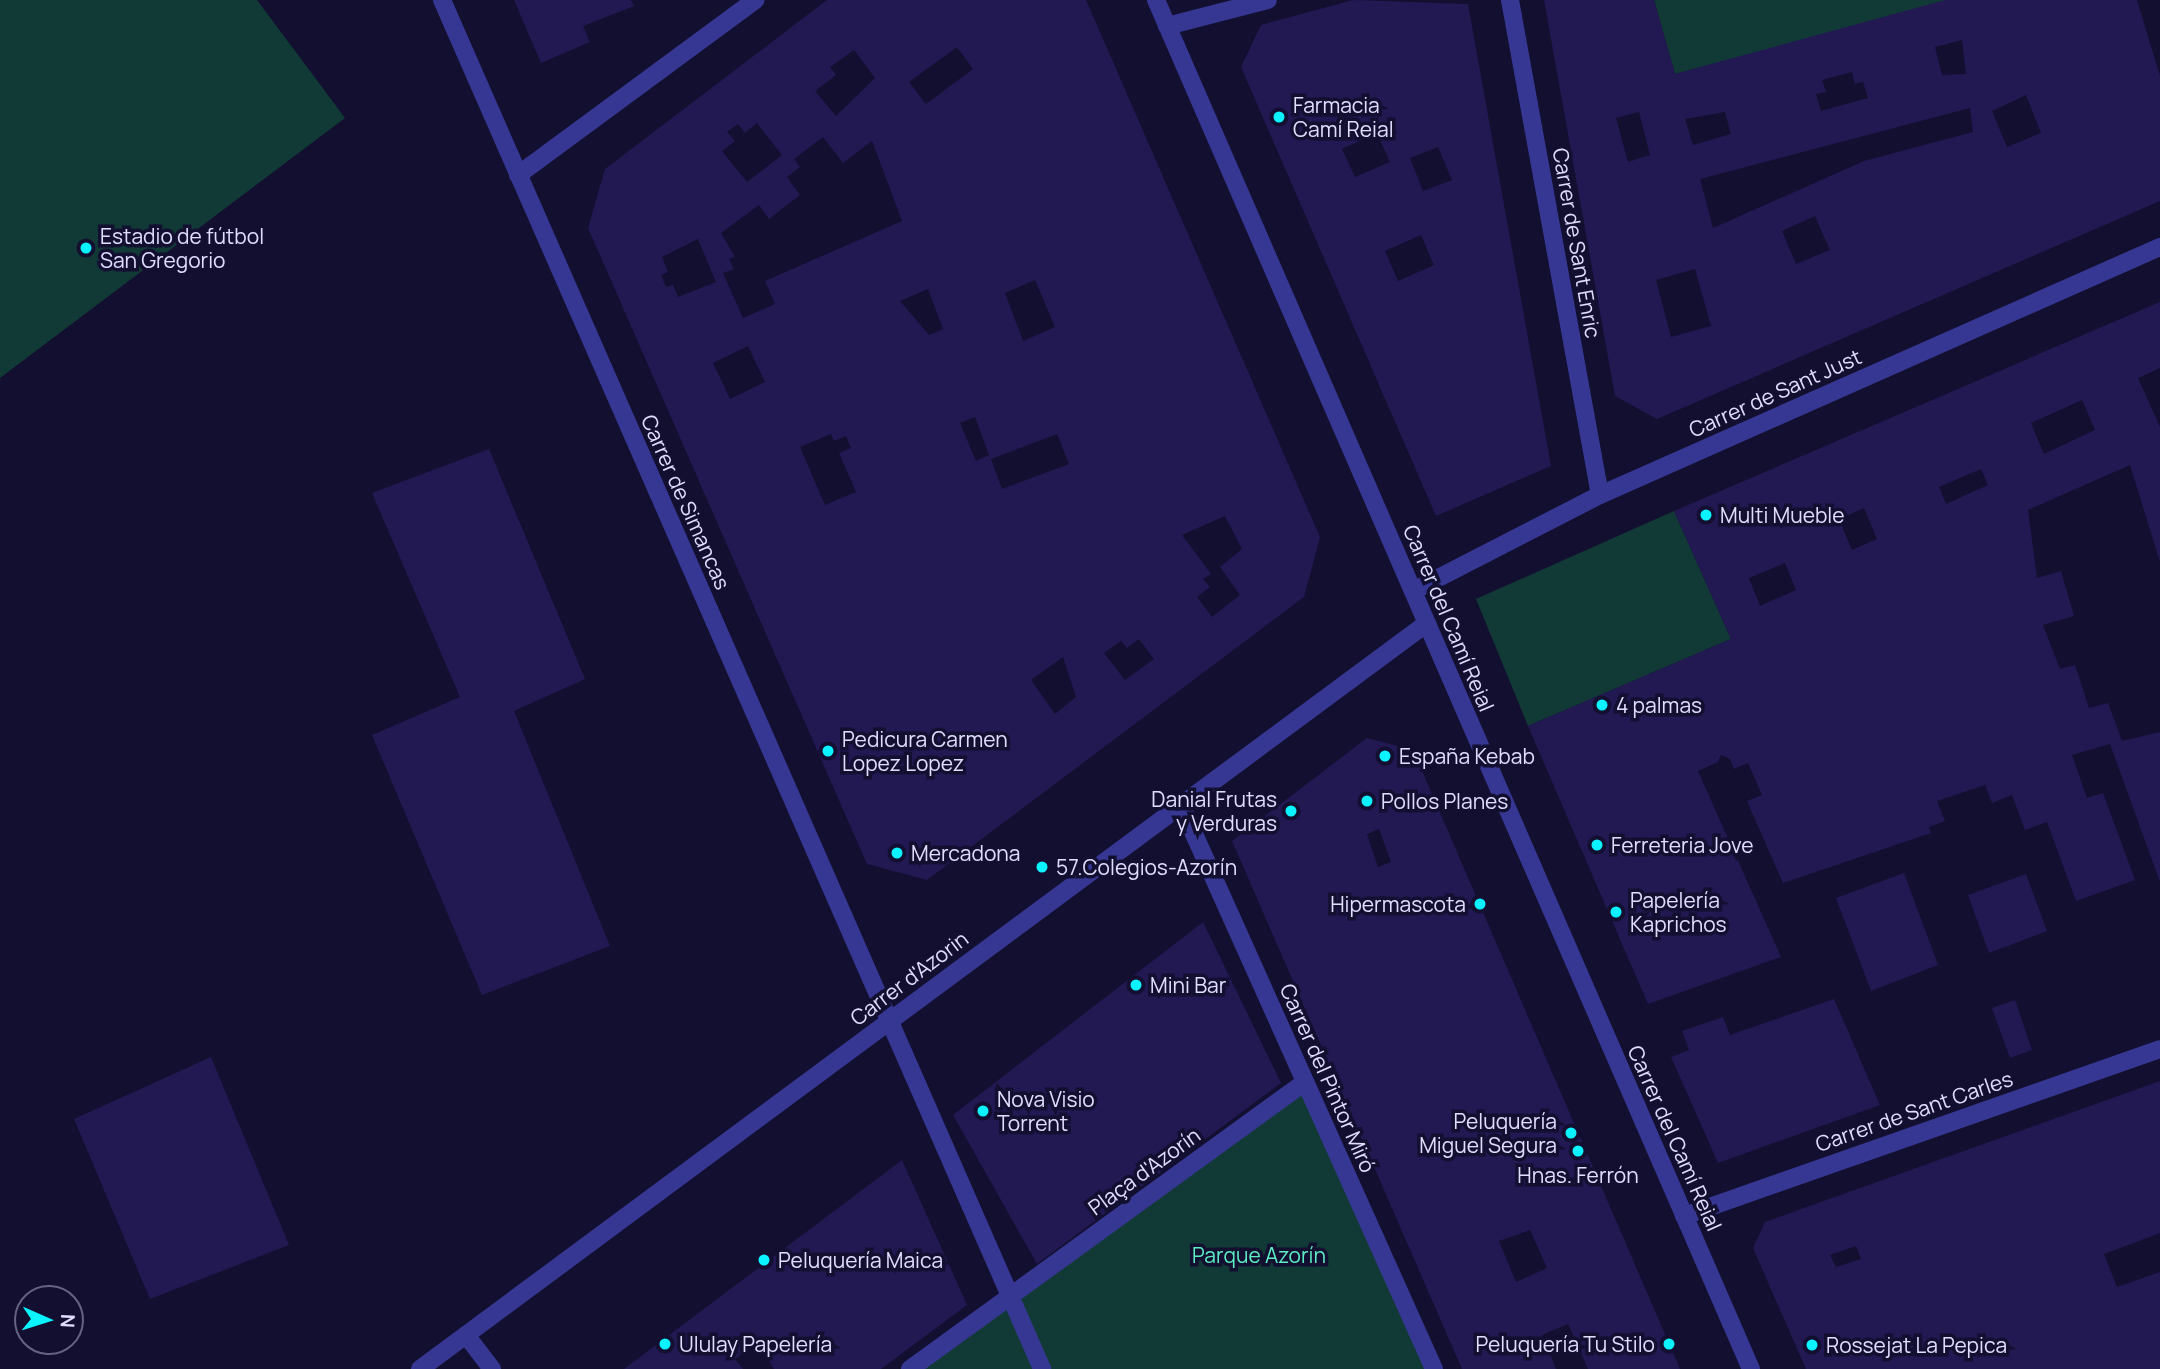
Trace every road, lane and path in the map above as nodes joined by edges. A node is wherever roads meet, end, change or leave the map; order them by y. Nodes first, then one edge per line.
1 (442, 0) edge
2 (755, 0) edge
3 (1156, 0) edge
4 (1268, 0) edge
5 (1510, 0) edge
6 (1167, 26) junction
7 (518, 175) junction
8 (2160, 247) edge
9 (1600, 495) junction
10 (1413, 591) junction
11 (1427, 623) junction
12 (1181, 805) junction
13 (889, 1021) junction
14 (2160, 1049) edge
15 (1305, 1082) junction
16 (1684, 1216) junction
17 (1010, 1296) junction
18 (466, 1335) junction
19 (420, 1369) edge
20 (492, 1369) edge
21 (910, 1369) edge
22 (1042, 1369) edge
23 (1434, 1369) edge
24 (1751, 1369) edge

1 - 7 street, Carrer de Simancas
2 - 7 street
3 - 6 street, Carrer del Camí Reial
4 - 6 street
5 - 9 street, Carrer de Sant Enric
6 - 10 street, Carrer del Camí Reial
7 - 13 street, Carrer de Simancas
8 - 9 street, Carrer de Sant Just
9 - 10 street, Carrer de Sant Just
10 - 11 street, Carrer del Camí Reial
11 - 12 street, Carrer d'Azorin
11 - 16 street, Carrer del Camí Reial
12 - 13 street, Carrer d'Azorin
12 - 15 street, Carrer del Pintor Miró
13 - 17 street
13 - 18 street, Carrer d'Azorin
14 - 16 street, Carrer de Sant Carles
15 - 17 street, Plaça d'Azorín
15 - 23 street, Carrer del Pintor Miró
16 - 24 street, Carrer del Camí Reial
17 - 21 street, Plaça d'Azorín
17 - 22 street
18 - 19 street, Carrer d'Azorin
18 - 20 street

